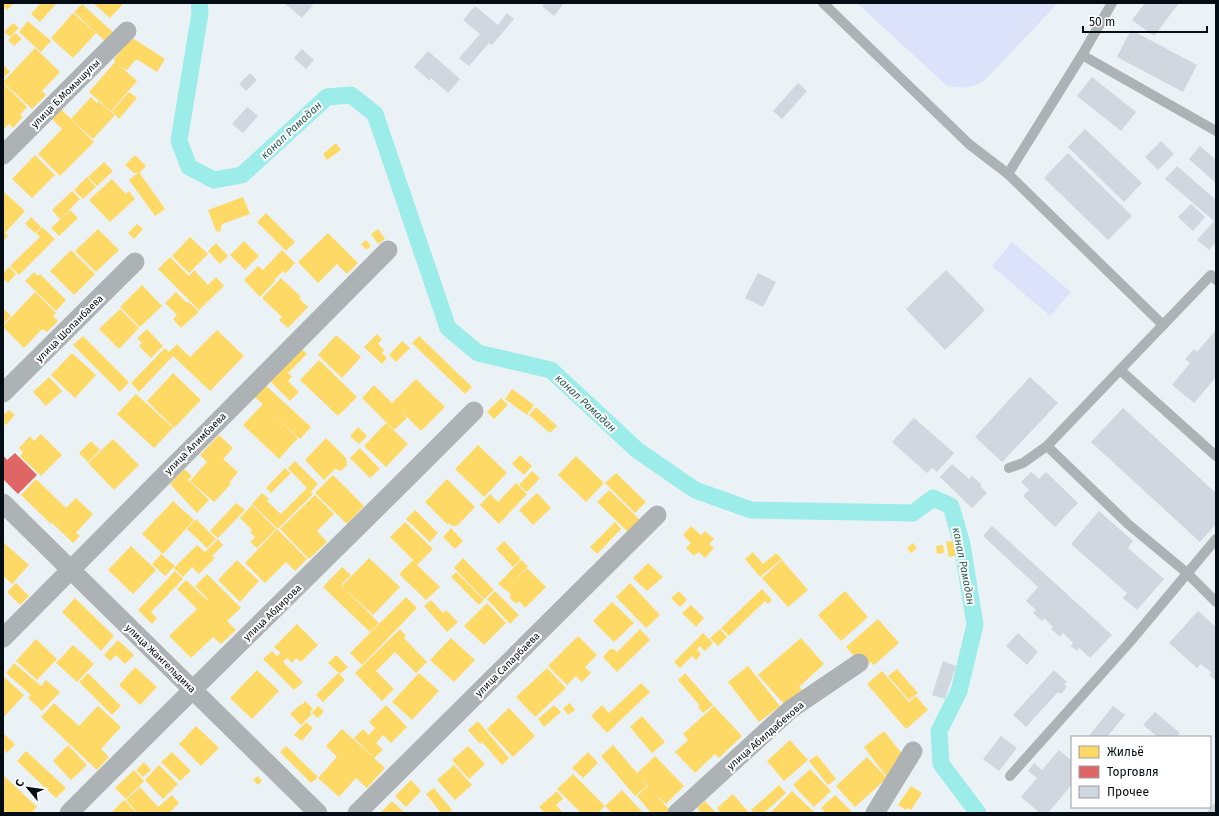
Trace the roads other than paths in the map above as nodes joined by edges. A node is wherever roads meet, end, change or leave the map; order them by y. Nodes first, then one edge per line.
1 (823, 3) edge
2 (1112, 3) edge
3 (127, 31) dead end
4 (1082, 55) junction
5 (1216, 131) edge
6 (3, 155) edge
7 (1008, 174) junction
8 (388, 250) dead end
9 (135, 262) dead end
10 (1216, 280) edge
11 (1163, 325) junction
12 (1120, 370) junction
13 (3, 393) edge
14 (474, 412) dead end
15 (1047, 446) junction
16 (1216, 456) edge
17 (1009, 468) dead end
18 (3, 503) edge
19 (657, 515) dead end
20 (1216, 539) edge
21 (70, 569) junction
22 (1187, 573) junction
23 (1216, 602) edge
24 (3, 638) edge
25 (859, 663) dead end
26 (192, 689) junction
27 (913, 751) dead end
28 (1010, 776) dead end
29 (69, 813) edge
30 (318, 813) edge
31 (357, 813) edge
32 (677, 813) edge
33 (875, 813) edge

1 - 7 lane
2 - 4 lane
3 - 6 street, улица Б.Момышулы
4 - 5 lane
4 - 7 lane
7 - 11 lane
8 - 21 street, улица Алимбаева
9 - 13 street, улица Шопанбаева
10 - 11 lane
11 - 12 lane
12 - 15 lane
12 - 16 lane
14 - 26 street, улица Абдирова
15 - 17 lane
15 - 22 lane
18 - 21 street, улица Жангельдина
19 - 31 street, улица Сапарбаева
20 - 22 lane
21 - 24 street, улица Алимбаева
21 - 26 street, улица Жангельдина
22 - 23 lane
22 - 28 lane
25 - 32 street, улица Абилдабекова
26 - 29 street, улица Абдирова
26 - 30 street, улица Жангельдина
27 - 33 street

